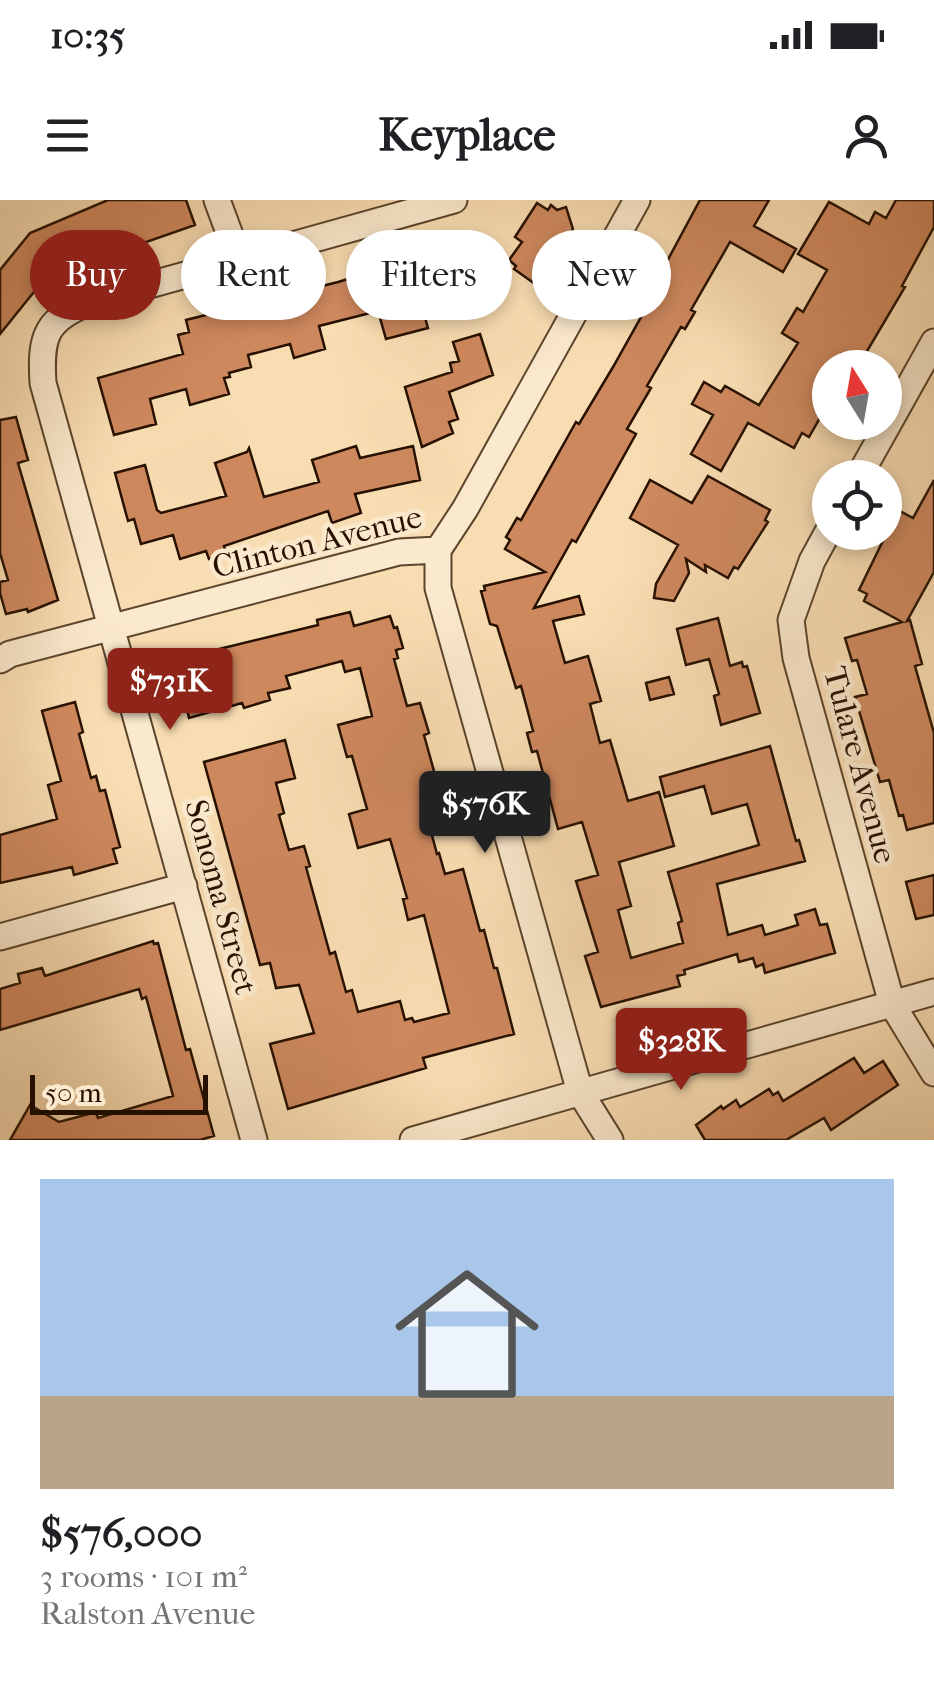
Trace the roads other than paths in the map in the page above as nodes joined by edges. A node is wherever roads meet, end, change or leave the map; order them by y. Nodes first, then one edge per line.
1 (217, 200) edge
2 (454, 200) edge
3 (637, 200) edge
4 (228, 230) edge
5 (326, 237) edge
6 (181, 278) edge
7 (934, 342) edge
8 (868, 460) edge
9 (438, 550) junction
10 (818, 550) edge
11 (112, 628) junction
12 (0, 660) edge
13 (184, 886) junction
14 (0, 937) edge
15 (934, 992) edge
16 (892, 1004) junction
17 (934, 1073) edge
18 (580, 1092) junction
19 (254, 1140) edge
20 (413, 1140) edge
21 (610, 1140) edge

1 - 4 street
2 - 5 street
3 - 9 street, Clinton Avenue
6 - 11 street, Sonoma Street
7 - 8 street
9 - 11 street, Clinton Avenue
9 - 18 street
10 - 16 street, Tulare Avenue
11 - 12 street, Clinton Avenue
11 - 13 street, Sonoma Street
13 - 14 street
13 - 19 street, Sonoma Street
15 - 16 street
16 - 17 street, Tulare Avenue
16 - 18 street
18 - 20 street
18 - 21 street

